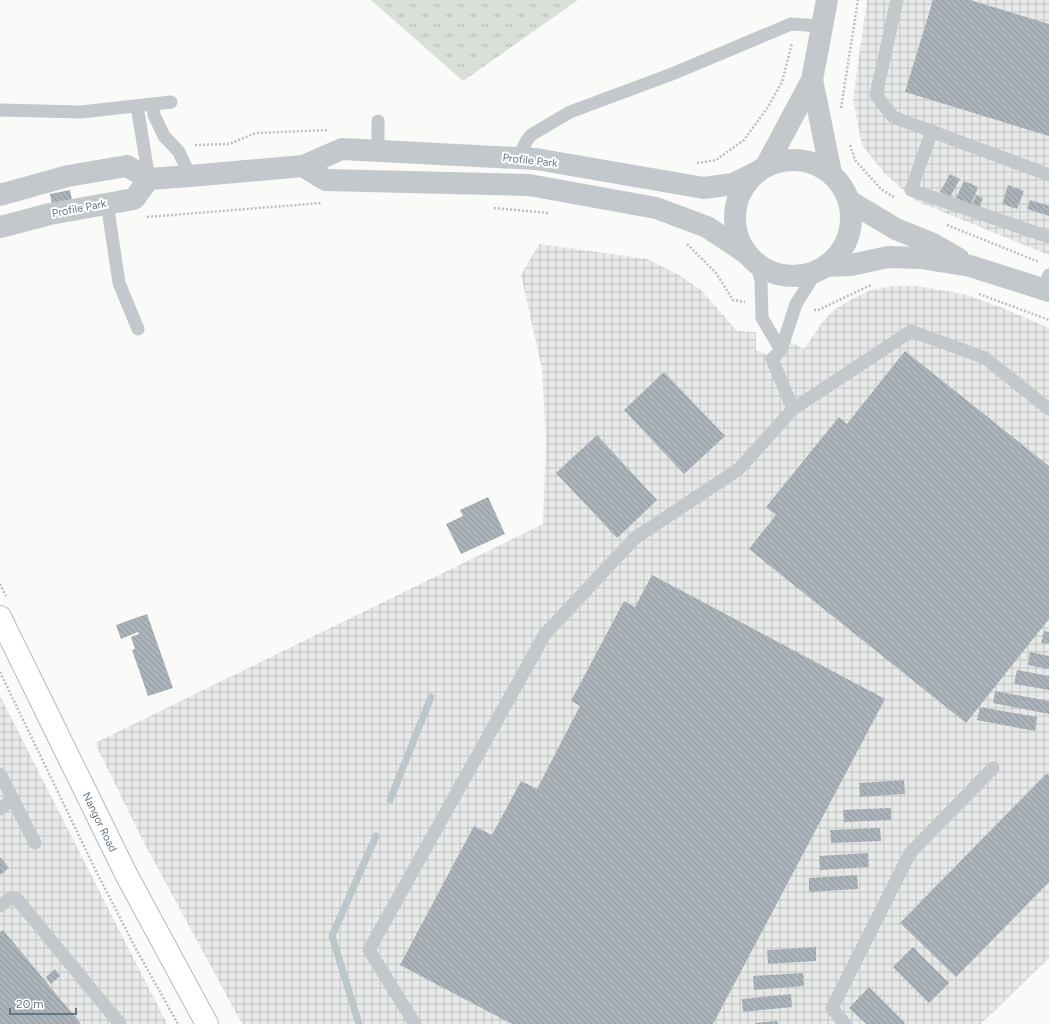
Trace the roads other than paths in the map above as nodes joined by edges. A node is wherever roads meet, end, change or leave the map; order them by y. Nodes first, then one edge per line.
1 (827, 0) edge
2 (897, 0) edge
3 (822, 26) junction
4 (812, 80) junction
5 (171, 102) dead end
6 (153, 104) junction
7 (137, 106) junction
8 (0, 110) edge
9 (378, 121) dead end
10 (932, 131) junction
11 (378, 151) junction
12 (518, 158) junction
13 (303, 166) junction
14 (760, 169) junction
15 (831, 173) junction
16 (1049, 175) edge
17 (190, 176) junction
18 (149, 179) junction
19 (0, 195) edge
20 (849, 201) junction
21 (107, 203) junction
22 (0, 227) edge
23 (1049, 237) edge
24 (752, 259) junction
25 (970, 266) junction
26 (822, 269) junction
27 (1047, 285) edge
28 (138, 328) dead end
29 (781, 350) junction
30 (793, 409) junction
31 (1049, 409) edge
32 (0, 617) edge
33 (993, 768) dead end
34 (0, 774) edge
35 (13, 799) junction
36 (0, 809) edge
37 (35, 843) dead end
38 (0, 906) edge
39 (120, 1024) edge
40 (207, 1024) edge
41 (415, 1024) edge
42 (844, 1024) edge

1 - 3 street
2 - 10 lane
3 - 4 street
3 - 12 lane
4 - 14 street
4 - 15 street
5 - 6 lane
6 - 7 lane
6 - 17 lane
7 - 8 lane
7 - 18 lane
9 - 11 lane
10 - 16 lane
10 - 23 lane
11 - 12 street, Profile Park
11 - 13 street, Profile Park
12 - 14 street, Profile Park
13 - 17 street, Profile Park
13 - 24 street
14 - 15 street
14 - 24 street
15 - 20 street
17 - 18 street, Profile Park
18 - 19 street
18 - 21 street, Profile Park
20 - 25 street
20 - 26 street
21 - 22 street, Profile Park
21 - 28 lane
24 - 26 street
24 - 29 lane
25 - 26 street
25 - 27 street
26 - 29 lane
29 - 30 lane
30 - 31 lane
30 - 41 lane
32 - 40 main road, Nangor Road
33 - 42 lane
34 - 35 lane
35 - 36 lane
35 - 37 lane
38 - 39 lane

